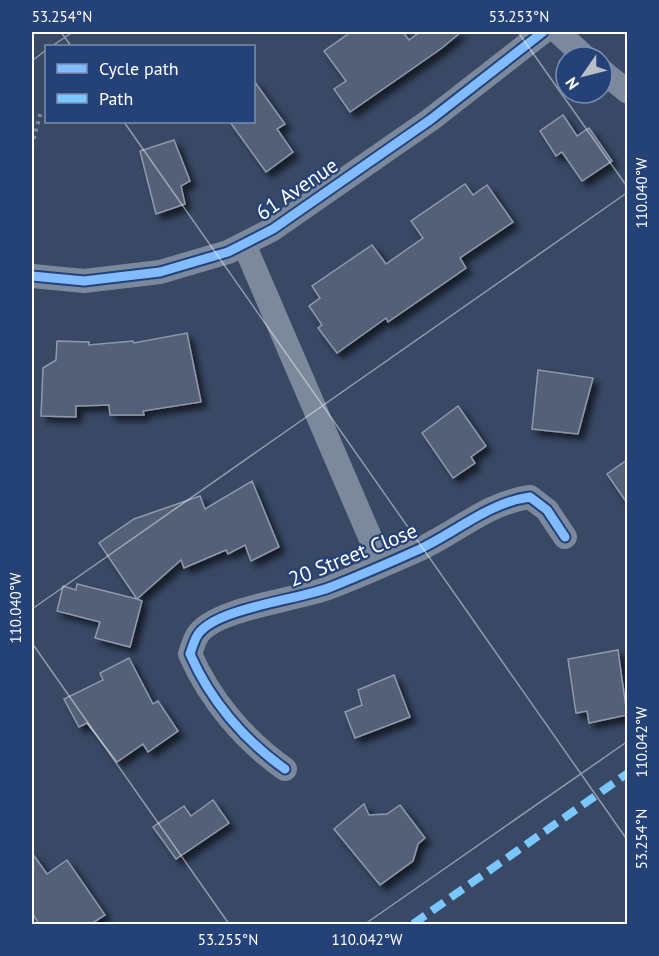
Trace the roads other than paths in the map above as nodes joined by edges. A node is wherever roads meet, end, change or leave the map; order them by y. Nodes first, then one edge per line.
1 (543, 32) edge
2 (558, 32) edge
3 (572, 45) edge
4 (614, 81) edge
5 (627, 92) edge
6 (244, 244) junction
7 (32, 276) edge
8 (565, 537) dead end
9 (382, 565) junction
10 (285, 769) dead end

1 - 6 street, 61 Avenue
2 - 3 street
4 - 5 street
6 - 7 street, 61 Avenue
6 - 9 street, 20 Street Close
8 - 9 street, 20 Street Close
9 - 10 street, 20 Street Close

